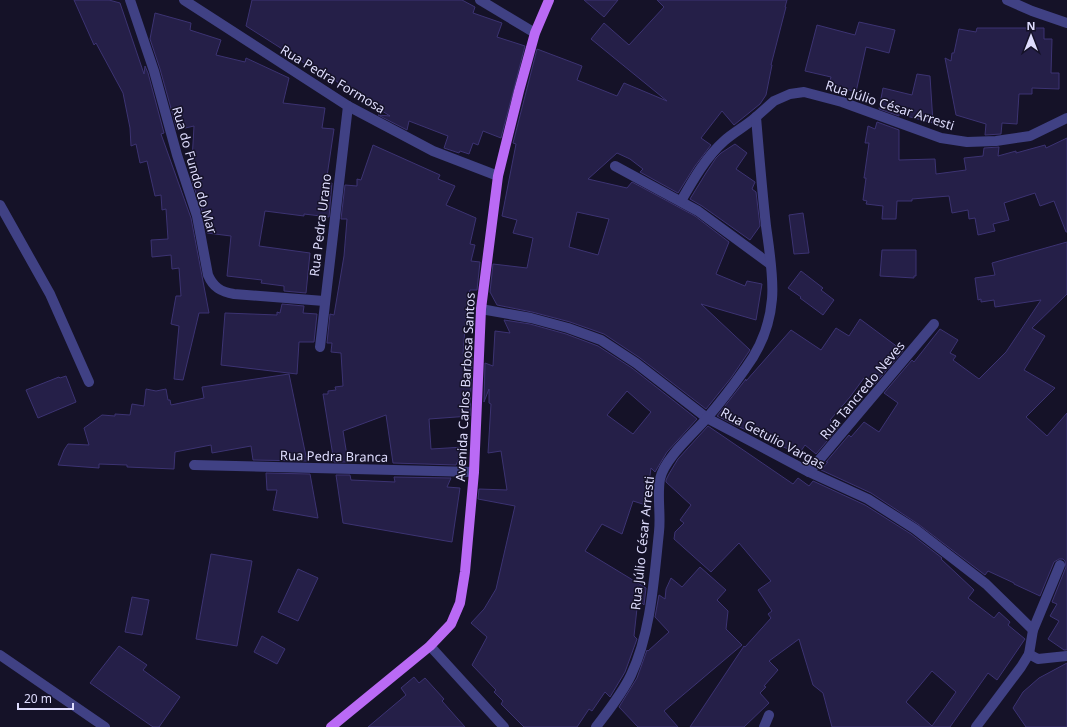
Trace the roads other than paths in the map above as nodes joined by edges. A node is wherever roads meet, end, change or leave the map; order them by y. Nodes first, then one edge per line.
1 (130, 0) edge
2 (184, 0) edge
3 (480, 0) edge
4 (549, 0) edge
5 (1007, 0) edge
6 (1067, 23) edge
7 (535, 33) junction
8 (348, 106) junction
9 (756, 117) junction
10 (1067, 118) edge
11 (616, 166) dead end
12 (498, 176) junction
13 (681, 201) junction
14 (0, 205) edge
15 (770, 264) junction
16 (324, 301) junction
17 (480, 309) junction
18 (934, 324) dead end
19 (320, 347) dead end
20 (89, 382) dead end
21 (707, 418) junction
22 (194, 466) dead end
23 (474, 472) junction
24 (809, 472) junction
25 (1060, 565) dead end
26 (1034, 630) junction
27 (430, 646) junction
28 (1029, 654) junction
29 (0, 655) edge
30 (1067, 656) edge
31 (769, 715) dead end
32 (105, 727) edge
33 (331, 727) edge
34 (504, 727) edge
35 (596, 727) edge
36 (764, 727) edge
37 (976, 727) edge

1 - 16 street, Rua do Fundo do Mar
2 - 8 street, Rua Pedra Formosa
3 - 7 street
4 - 7 main road, Avenida Carlos Barbosa Santos
5 - 6 street
7 - 12 main road, Avenida Carlos Barbosa Santos
8 - 12 street, Rua Pedra Formosa
8 - 16 street, Rua Pedra Urano
9 - 10 street, Rua Júlio César Arresti
9 - 13 street, Rua Júlio César Arresti
9 - 15 street, Rua Júlio César Arresti
11 - 13 street
12 - 17 main road, Avenida Carlos Barbosa Santos
13 - 15 street
14 - 20 street
15 - 21 street, Rua Júlio César Arresti
16 - 19 street, Rua Pedra Urano
17 - 21 street, Rua Getulio Vargas
17 - 23 main road, Avenida Carlos Barbosa Santos
18 - 24 street, Rua Tancredo Neves
21 - 24 street, Rua Getulio Vargas
21 - 35 street, Rua Júlio César Arresti
22 - 23 street, Rua Pedra Branca
23 - 27 main road, Avenida Carlos Barbosa Santos
24 - 26 street, Rua Getulio Vargas
25 - 26 street
26 - 28 street
27 - 33 main road, Avenida Carlos Barbosa Santos
27 - 34 street
28 - 30 street
28 - 37 street
29 - 32 street
31 - 36 street

